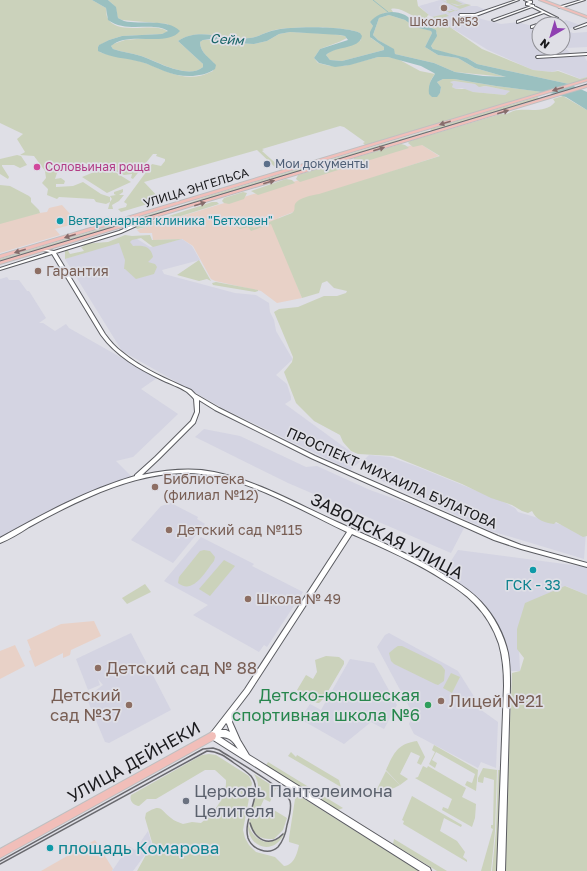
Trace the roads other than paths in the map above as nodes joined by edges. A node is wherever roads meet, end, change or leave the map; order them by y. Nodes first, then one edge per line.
1 (518, 0) edge
2 (525, 0) edge
3 (540, 0) edge
4 (571, 0) edge
5 (584, 0) edge
6 (576, 2) junction
7 (533, 7) junction
8 (558, 7) junction
9 (544, 12) junction
10 (460, 15) dead end
11 (553, 16) edge
12 (587, 17) edge
13 (493, 20) dead end
14 (518, 22) dead end
15 (587, 24) edge
16 (575, 28) dead end
17 (587, 54) edge
18 (537, 57) dead end
19 (587, 80) edge
20 (587, 86) edge
21 (425, 129) junction
22 (430, 134) junction
23 (177, 204) junction
24 (182, 209) junction
25 (159, 210) junction
26 (163, 215) junction
27 (152, 218) junction
28 (44, 250) junction
29 (53, 252) junction
30 (0, 257) edge
31 (0, 264) edge
32 (0, 269) edge
33 (195, 396) junction
34 (147, 468) junction
35 (154, 474) junction
36 (134, 478) junction
37 (351, 531) junction
38 (0, 541) edge
39 (587, 565) edge
40 (229, 716) junction
41 (212, 736) junction
42 (239, 744) junction
43 (246, 757) junction
44 (0, 854) edge
45 (427, 871) edge
46 (501, 871) edge

1 - 10 street
2 - 7 street
3 - 8 main road
4 - 6 street
5 - 6 street
6 - 8 street
7 - 9 street
7 - 13 street
8 - 12 main road
9 - 11 street
9 - 14 street
15 - 16 street
17 - 18 street
19 -> 21 main road, УЛИЦА ЭНГЕЛЬСА
22 -> 20 main road, УЛИЦА ЭНГЕЛЬСА
21 - 22 main road
21 - 23 main road, УЛИЦА ЭНГЕЛЬСА
24 -> 22 main road, УЛИЦА ЭНГЕЛЬСА
23 - 24 main road
23 - 25 main road, УЛИЦА ЭНГЕЛЬСА
24 - 26 main road, УЛИЦА ЭНГЕЛЬСА
25 - 26 main road
25 -> 30 main road, УЛИЦА ЭНГЕЛЬСА
26 - 27 main road, УЛИЦА ЭНГЕЛЬСА
27 - 28 main road, УЛИЦА ЭНГЕЛЬСА
27 - 29 street
28 - 29 street
28 - 31 main road, УЛИЦА ЭНГЕЛЬСА
29 - 32 street
29 - 33 street
33 - 34 street
33 - 39 street, ПРОСПЕКТ МИХАИЛА БУЛАТОВА
34 - 35 street
34 - 36 street, ЗАВОДСКАЯ УЛИЦА
35 - 36 street, ЗАВОДСКАЯ УЛИЦА
35 - 37 street, ЗАВОДСКАЯ УЛИЦА
36 - 38 street, ЗАВОДСКАЯ УЛИЦА
37 - 40 street, УЛИЦА ДЕЙНЕКИ
37 - 46 street, ЗАВОДСКАЯ УЛИЦА
40 - 41 street, УЛИЦА ДЕЙНЕКИ
40 - 42 street
41 - 42 street
41 - 43 street
41 - 44 main road, УЛИЦА ДЕЙНЕКИ
42 - 43 street
43 - 45 street

